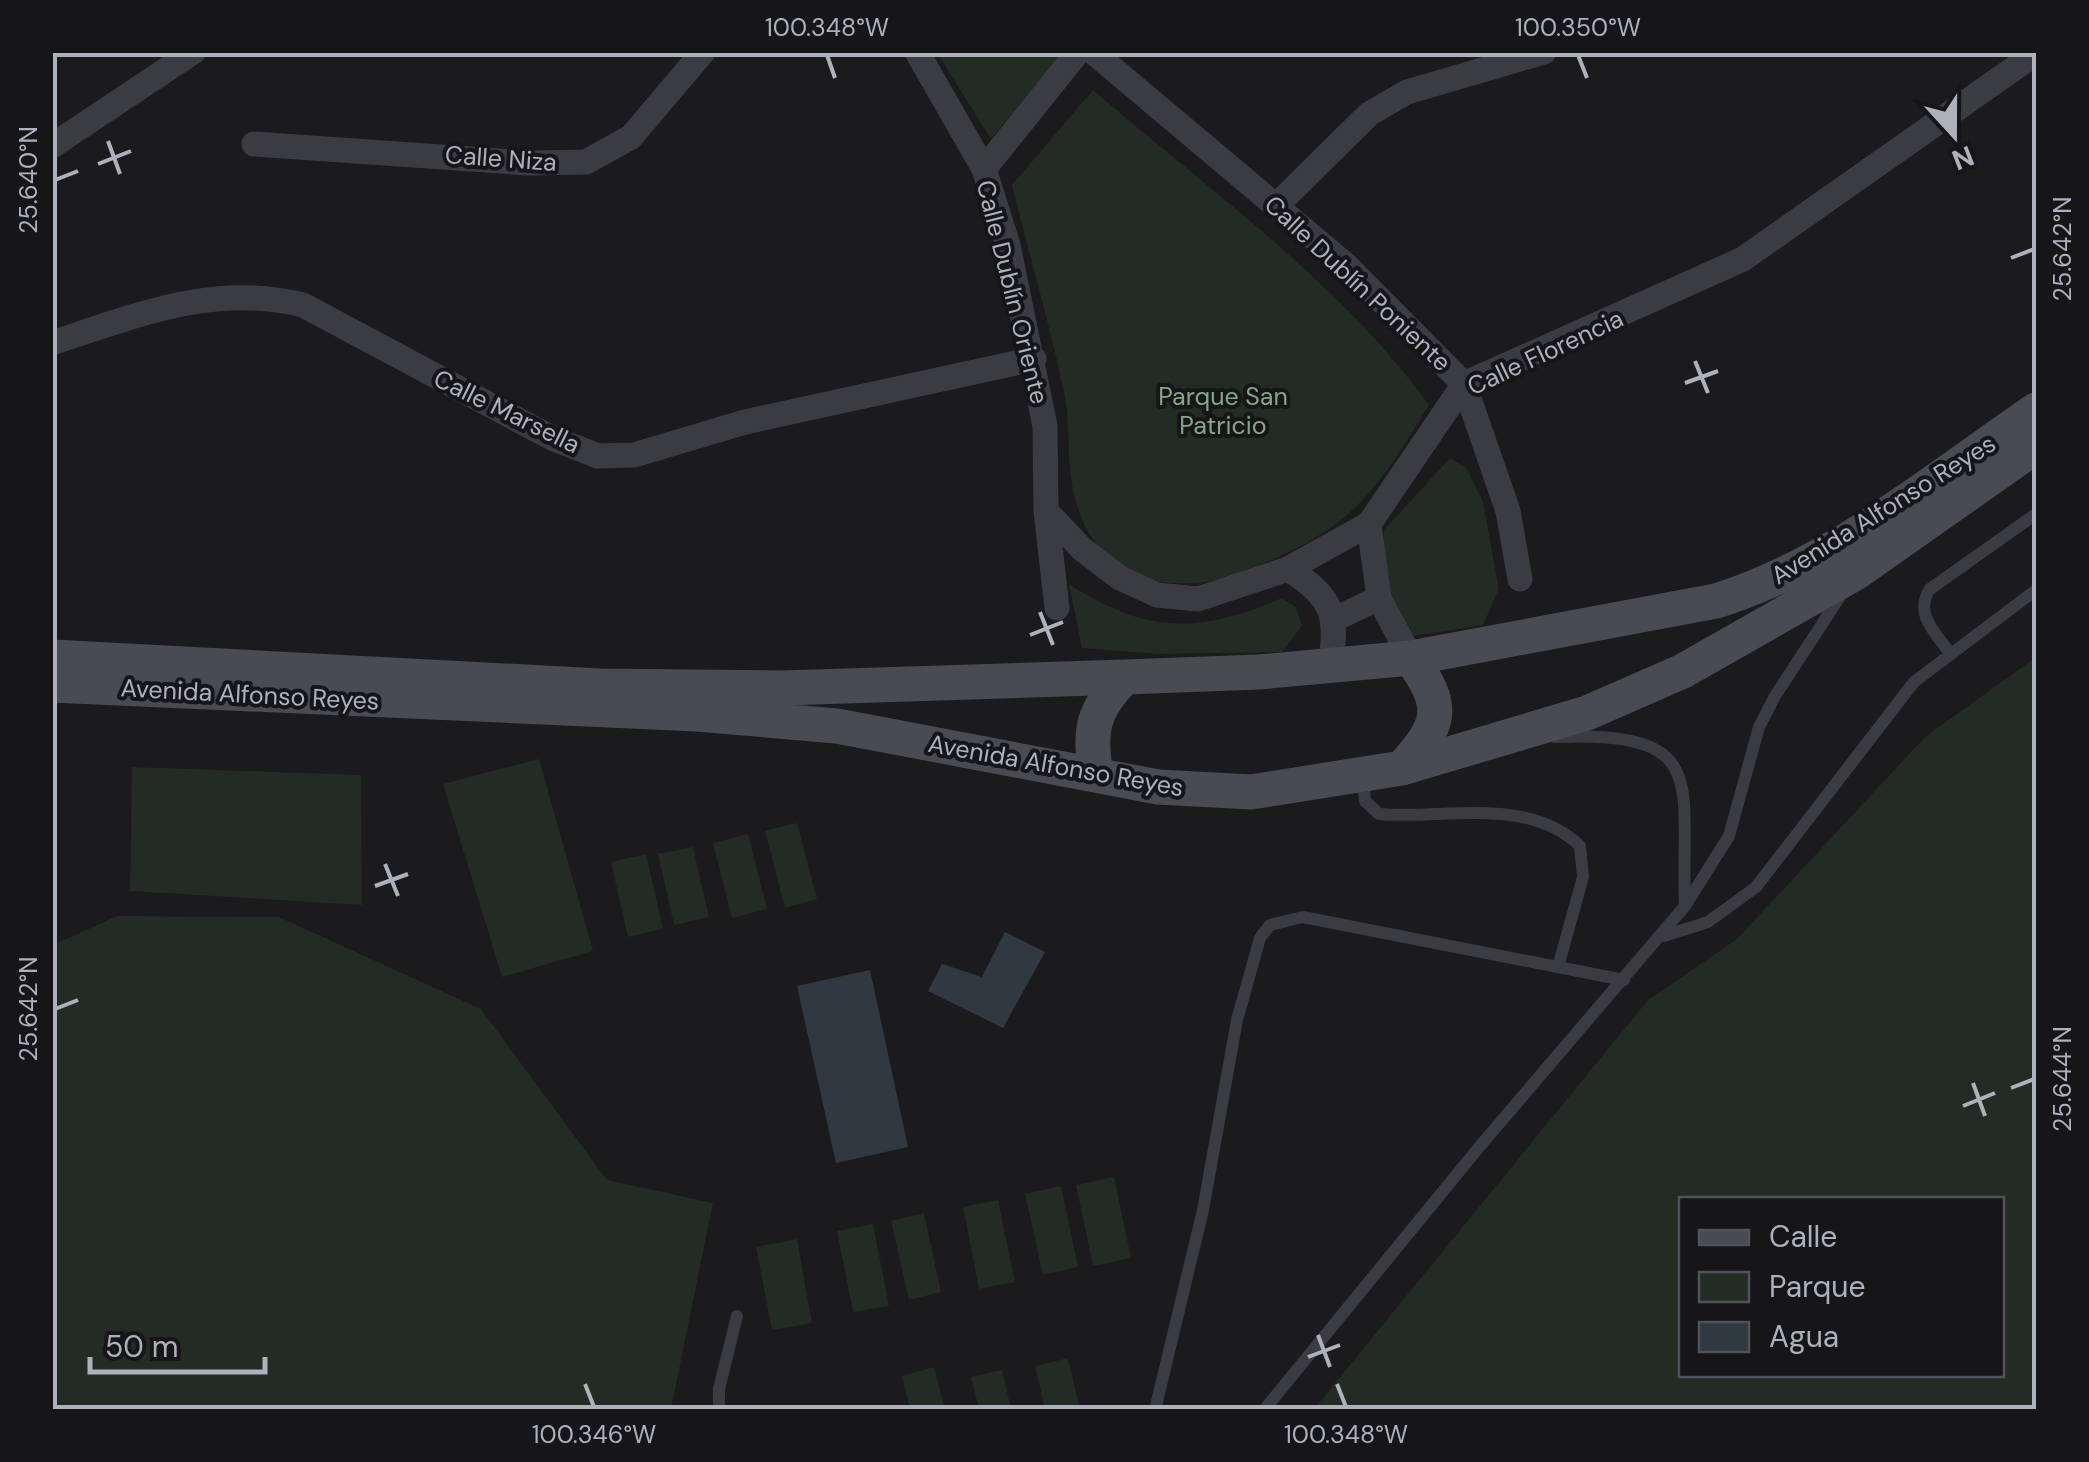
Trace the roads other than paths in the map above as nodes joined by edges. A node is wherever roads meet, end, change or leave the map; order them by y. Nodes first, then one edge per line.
1 (194, 52) edge
2 (703, 52) edge
3 (917, 52) edge
4 (1078, 52) edge
5 (1093, 52) edge
6 (1544, 52) edge
7 (2028, 55) edge
8 (254, 144) dead end
9 (52, 146) edge
10 (984, 169) junction
11 (1277, 205) junction
12 (52, 343) edge
13 (1034, 359) junction
14 (1464, 384) junction
15 (2036, 410) edge
16 (2036, 446) edge
17 (1046, 510) junction
18 (2036, 514) edge
19 (1369, 524) junction
20 (1288, 569) junction
21 (1857, 572) junction
22 (1520, 579) dead end
23 (2036, 590) edge
24 (1379, 598) junction
25 (1057, 608) dead end
26 (1335, 618) junction
27 (1949, 652) junction
28 (52, 657) edge
29 (1411, 658) junction
30 (1330, 665) junction
31 (1125, 677) junction
32 (52, 685) edge
33 (1508, 739) junction
34 (1402, 768) junction
35 (1096, 775) junction
36 (1364, 776) junction
37 (1685, 906) junction
38 (1661, 936) junction
39 (1558, 967) junction
40 (1624, 980) junction
41 (737, 1316) dead end
42 (719, 1410) edge
43 (1156, 1410) edge
44 (1264, 1410) edge

1 - 9 street
2 - 8 street, Calle Niza
3 - 10 street, Calle Dublín Oriente
4 - 10 street
5 - 11 street, Calle Dublín Poniente
6 - 11 street
7 - 14 street, Calle Florencia
10 - 13 street, Calle Dublín Oriente
11 - 14 street, Calle Dublín Poniente
12 - 13 street, Calle Marsella
13 - 17 street, Calle Dublín Oriente
14 - 19 street, Calle Florencia
14 - 22 street, Calle Dublín Poniente
15 - 29 main road, Avenida Alfonso Reyes
16 - 21 main road, Avenida Alfonso Reyes
17 - 20 street, Calle Florencia
17 - 25 street, Calle Dublín Oriente
18 - 27 lane
19 - 20 street, Calle Florencia
19 - 24 street
20 - 26 street
21 - 33 main road, Avenida Alfonso Reyes
21 - 37 lane
23 - 27 lane
24 - 26 street
24 - 29 street
26 - 30 street
27 - 38 lane
28 - 31 main road, Avenida Alfonso Reyes
29 - 30 main road, Avenida Alfonso Reyes
29 - 34 main road
30 - 31 main road, Avenida Alfonso Reyes
31 - 35 main road
32 - 35 main road, Avenida Alfonso Reyes
33 - 34 main road, Avenida Alfonso Reyes
33 - 37 lane
34 - 36 main road, Avenida Alfonso Reyes
35 - 36 main road, Avenida Alfonso Reyes
36 - 39 lane
37 - 38 lane
38 - 40 lane
39 - 40 lane
39 - 43 lane
40 - 44 lane
41 - 42 lane

